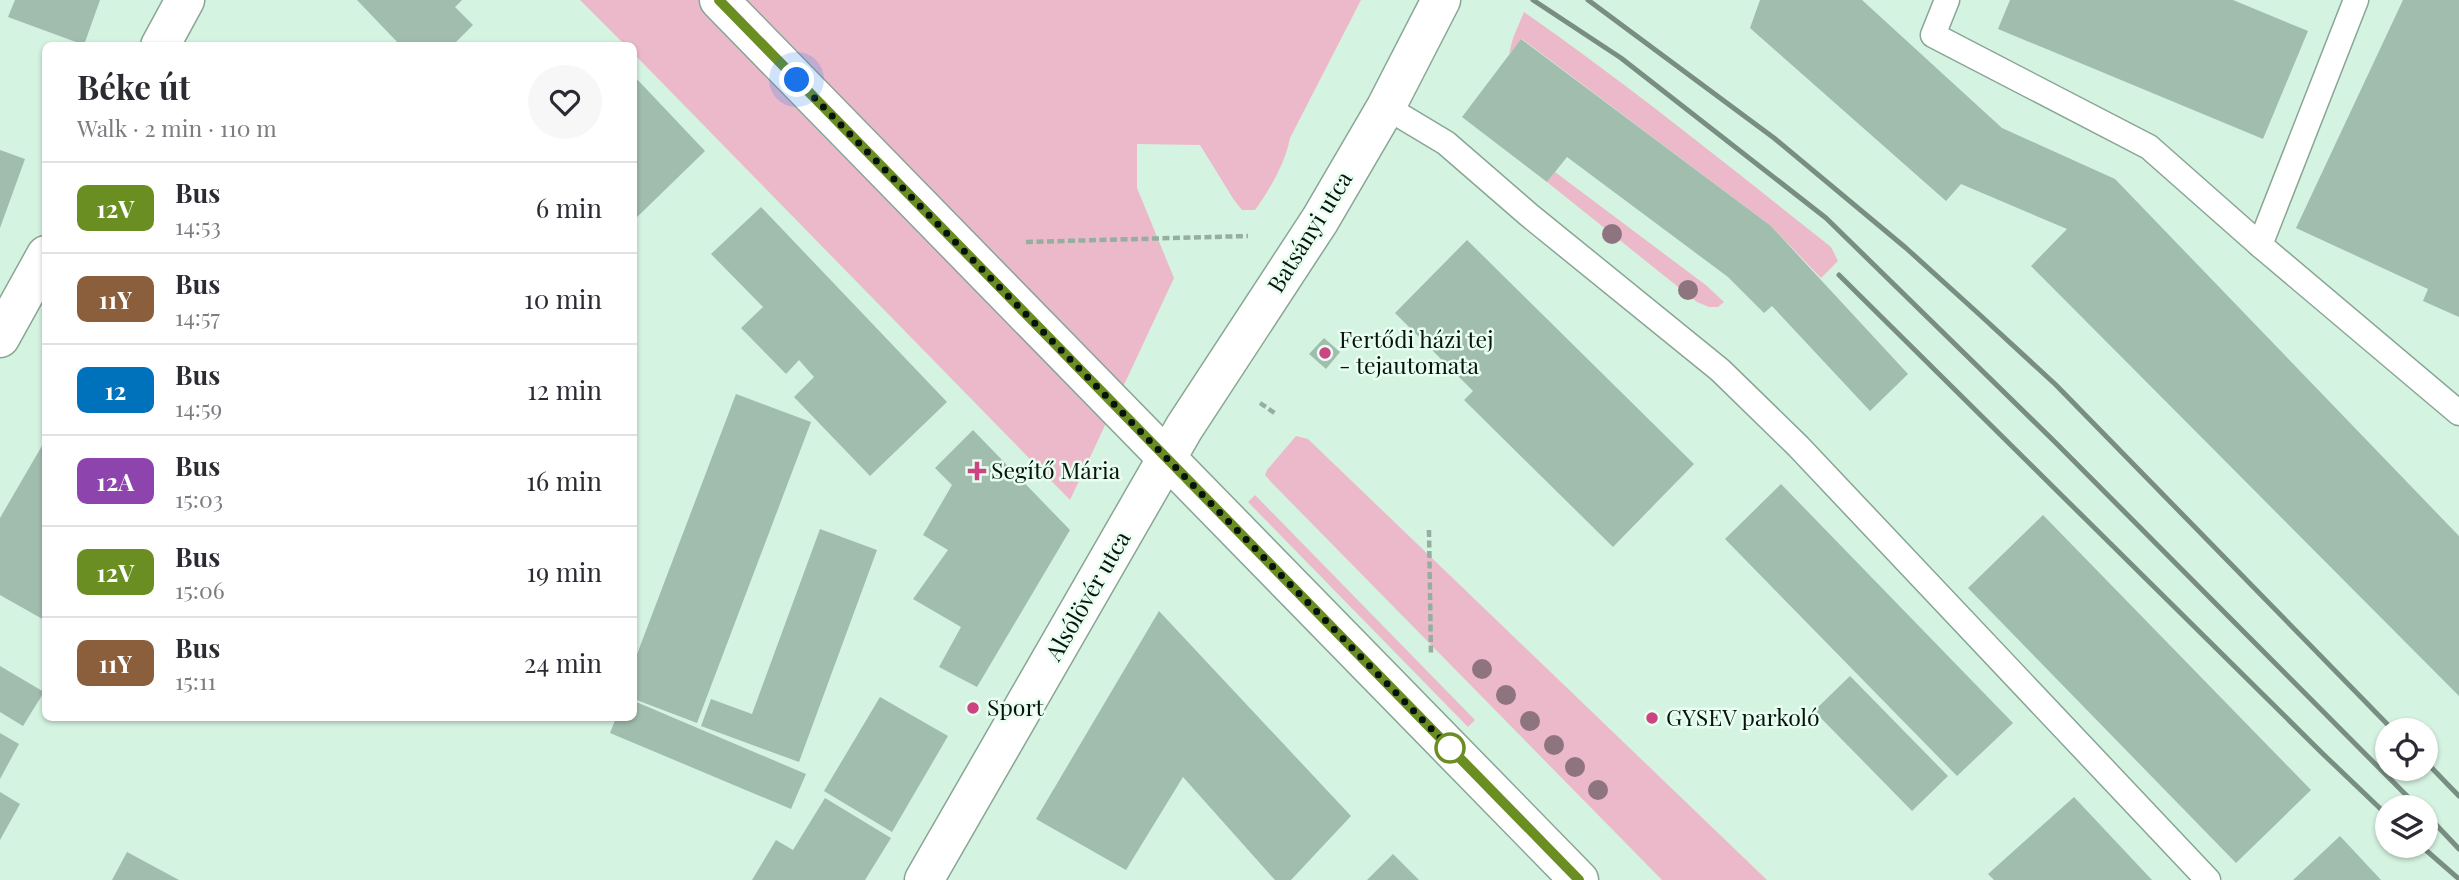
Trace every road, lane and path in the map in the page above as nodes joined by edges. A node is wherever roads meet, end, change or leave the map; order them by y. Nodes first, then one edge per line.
1 (185, 0) edge
2 (719, 0) edge
3 (1441, 0) edge
4 (1947, 0) edge
5 (2356, 0) edge
6 (162, 42) edge
7 (1386, 107) junction
8 (1259, 235) dead end
9 (1025, 242) dead end
10 (2260, 245) junction
11 (42, 262) edge
12 (0, 338) edge
13 (1259, 402) dead end
14 (2459, 412) edge
15 (1276, 414) dead end
16 (1167, 458) junction
17 (1429, 530) dead end
18 (1431, 663) dead end
19 (924, 880) edge
20 (1579, 880) edge
21 (2208, 880) edge

1 - 6 street
2 - 16 street
3 - 7 street, Batsányi utca
4 - 10 lane
5 - 10 lane
7 - 16 street, Batsányi utca
7 - 21 lane
8 - 9 path
10 - 14 lane
11 - 12 street
13 - 15 path
16 - 19 street, Alsólövér utca
16 - 20 street
17 - 18 path

